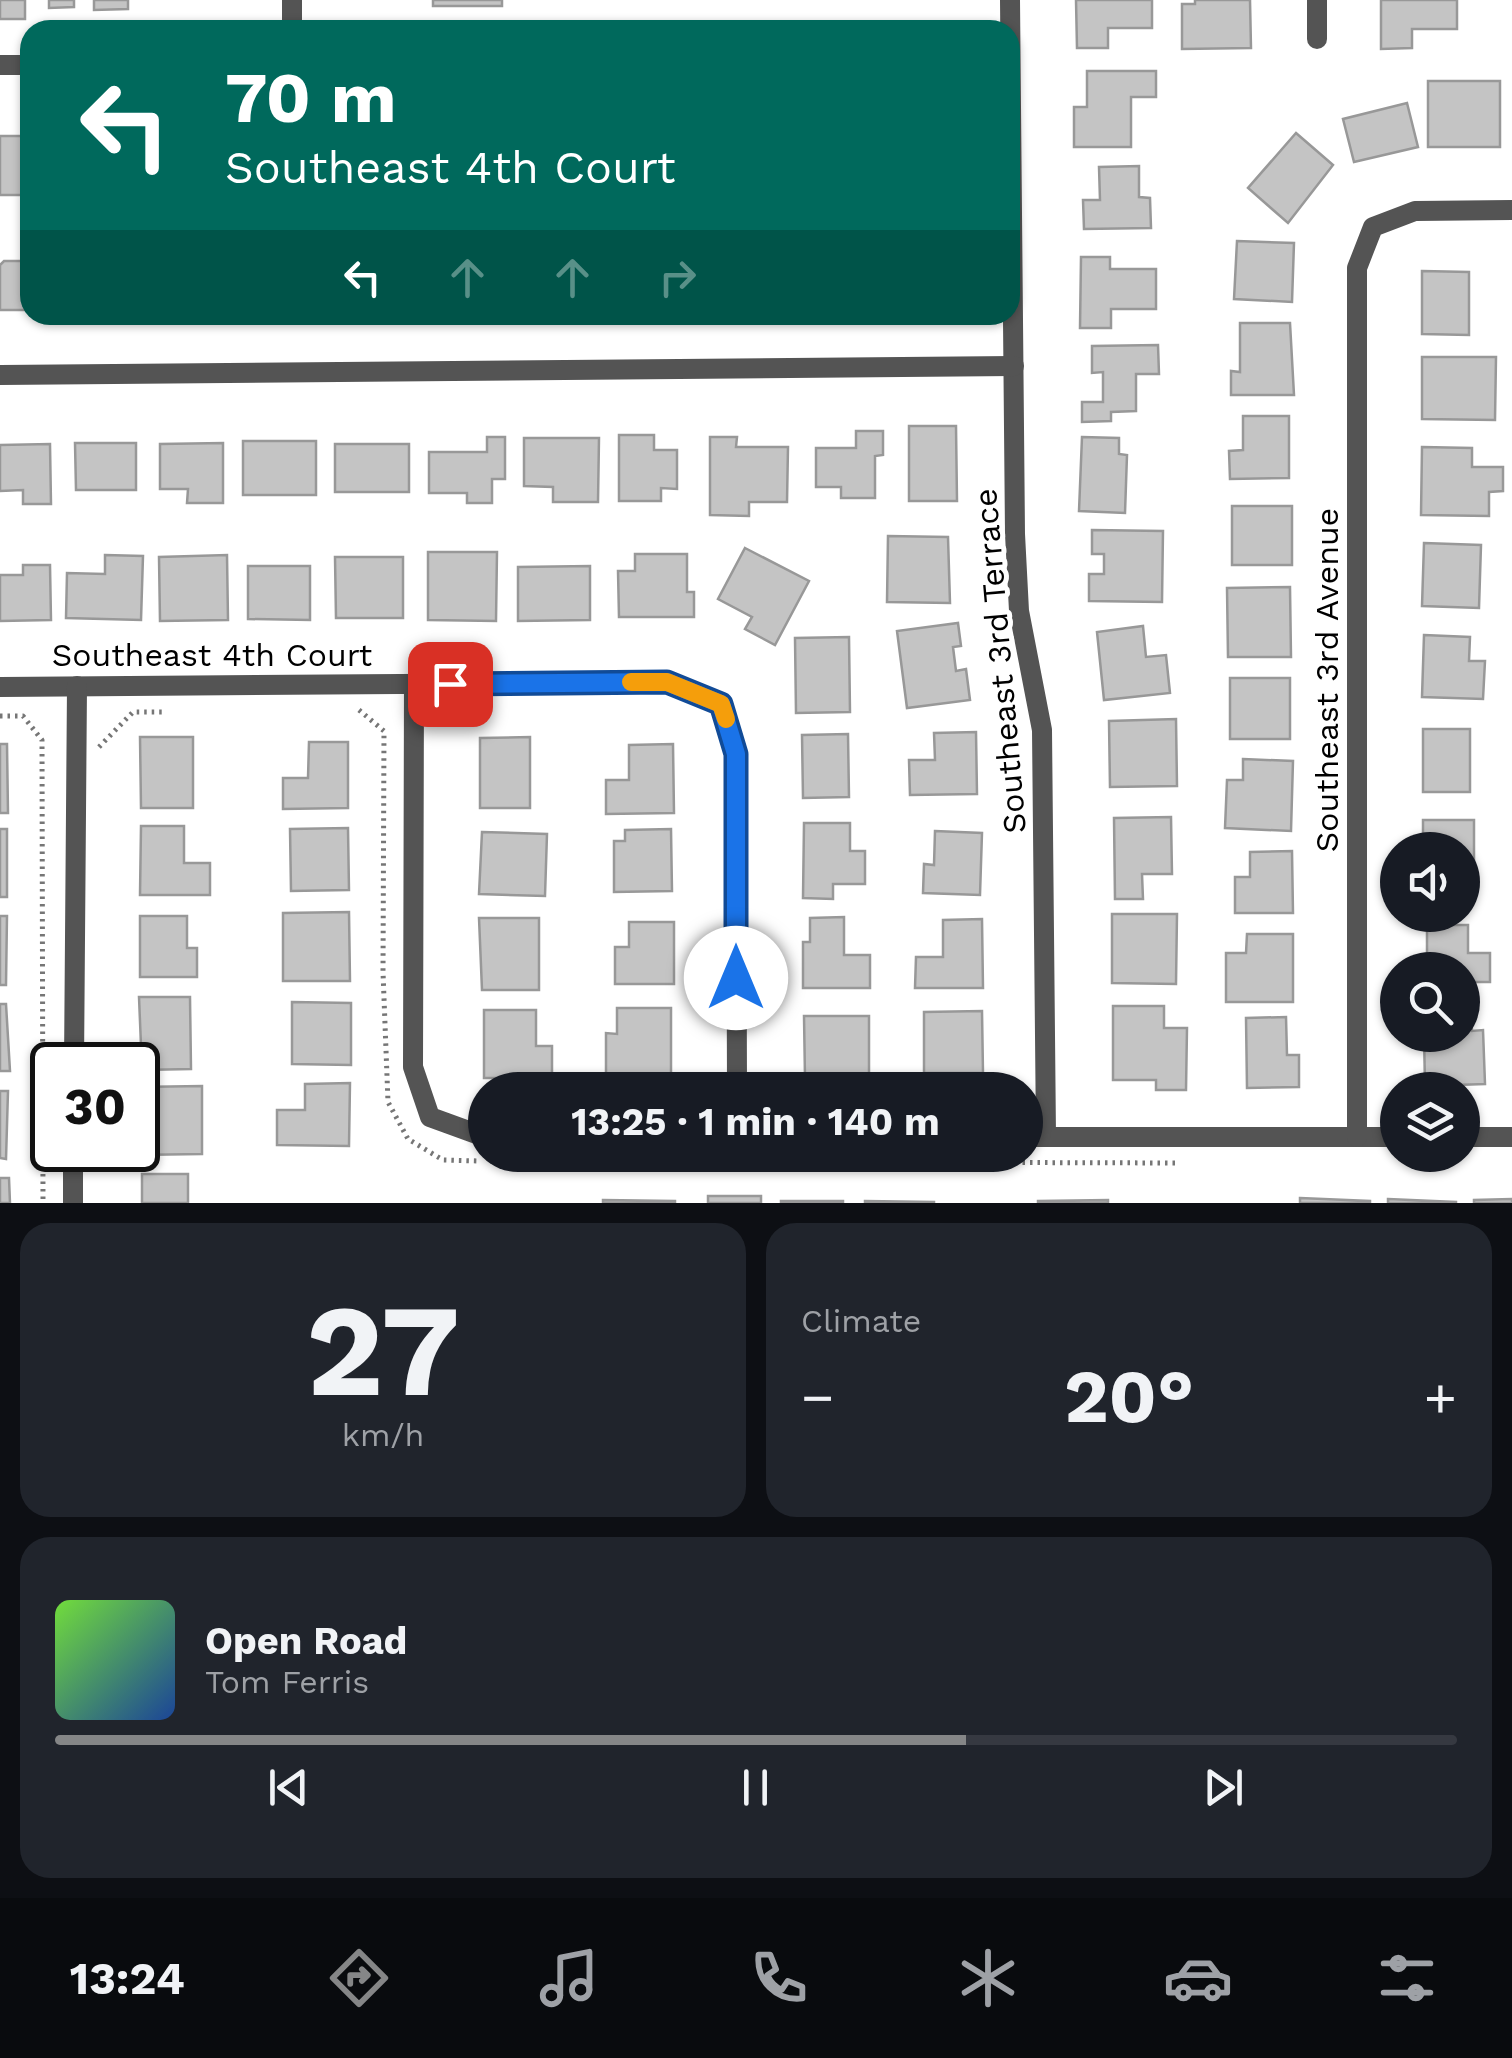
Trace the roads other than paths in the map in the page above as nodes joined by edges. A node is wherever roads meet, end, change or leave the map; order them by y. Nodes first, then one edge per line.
1 (1317, 0) edge
2 (1317, 40) dead end
3 (1512, 210) edge
4 (1013, 325) edge
5 (1014, 366) junction
6 (0, 375) edge
7 (414, 684) junction
8 (76, 686) junction
9 (0, 687) edge
10 (74, 1042) edge
11 (737, 1072) edge
12 (1036, 1072) edge
13 (468, 1130) edge
14 (1043, 1137) edge
15 (1357, 1137) junction
16 (1380, 1137) edge
17 (1480, 1137) edge
18 (1512, 1137) edge
19 (73, 1172) edge
20 (73, 1203) edge

1 - 2 street
3 - 15 street, Southeast 3rd Avenue
4 - 5 street, Southeast 3rd Terrace
5 - 6 street
5 - 12 street, Southeast 3rd Terrace
7 - 8 street, Southeast 4th Court
7 - 11 street, Southeast 4th Court
7 - 13 street
8 - 9 street, Southeast 4th Court
8 - 10 street
14 - 15 street
15 - 16 street
17 - 18 street
19 - 20 street

